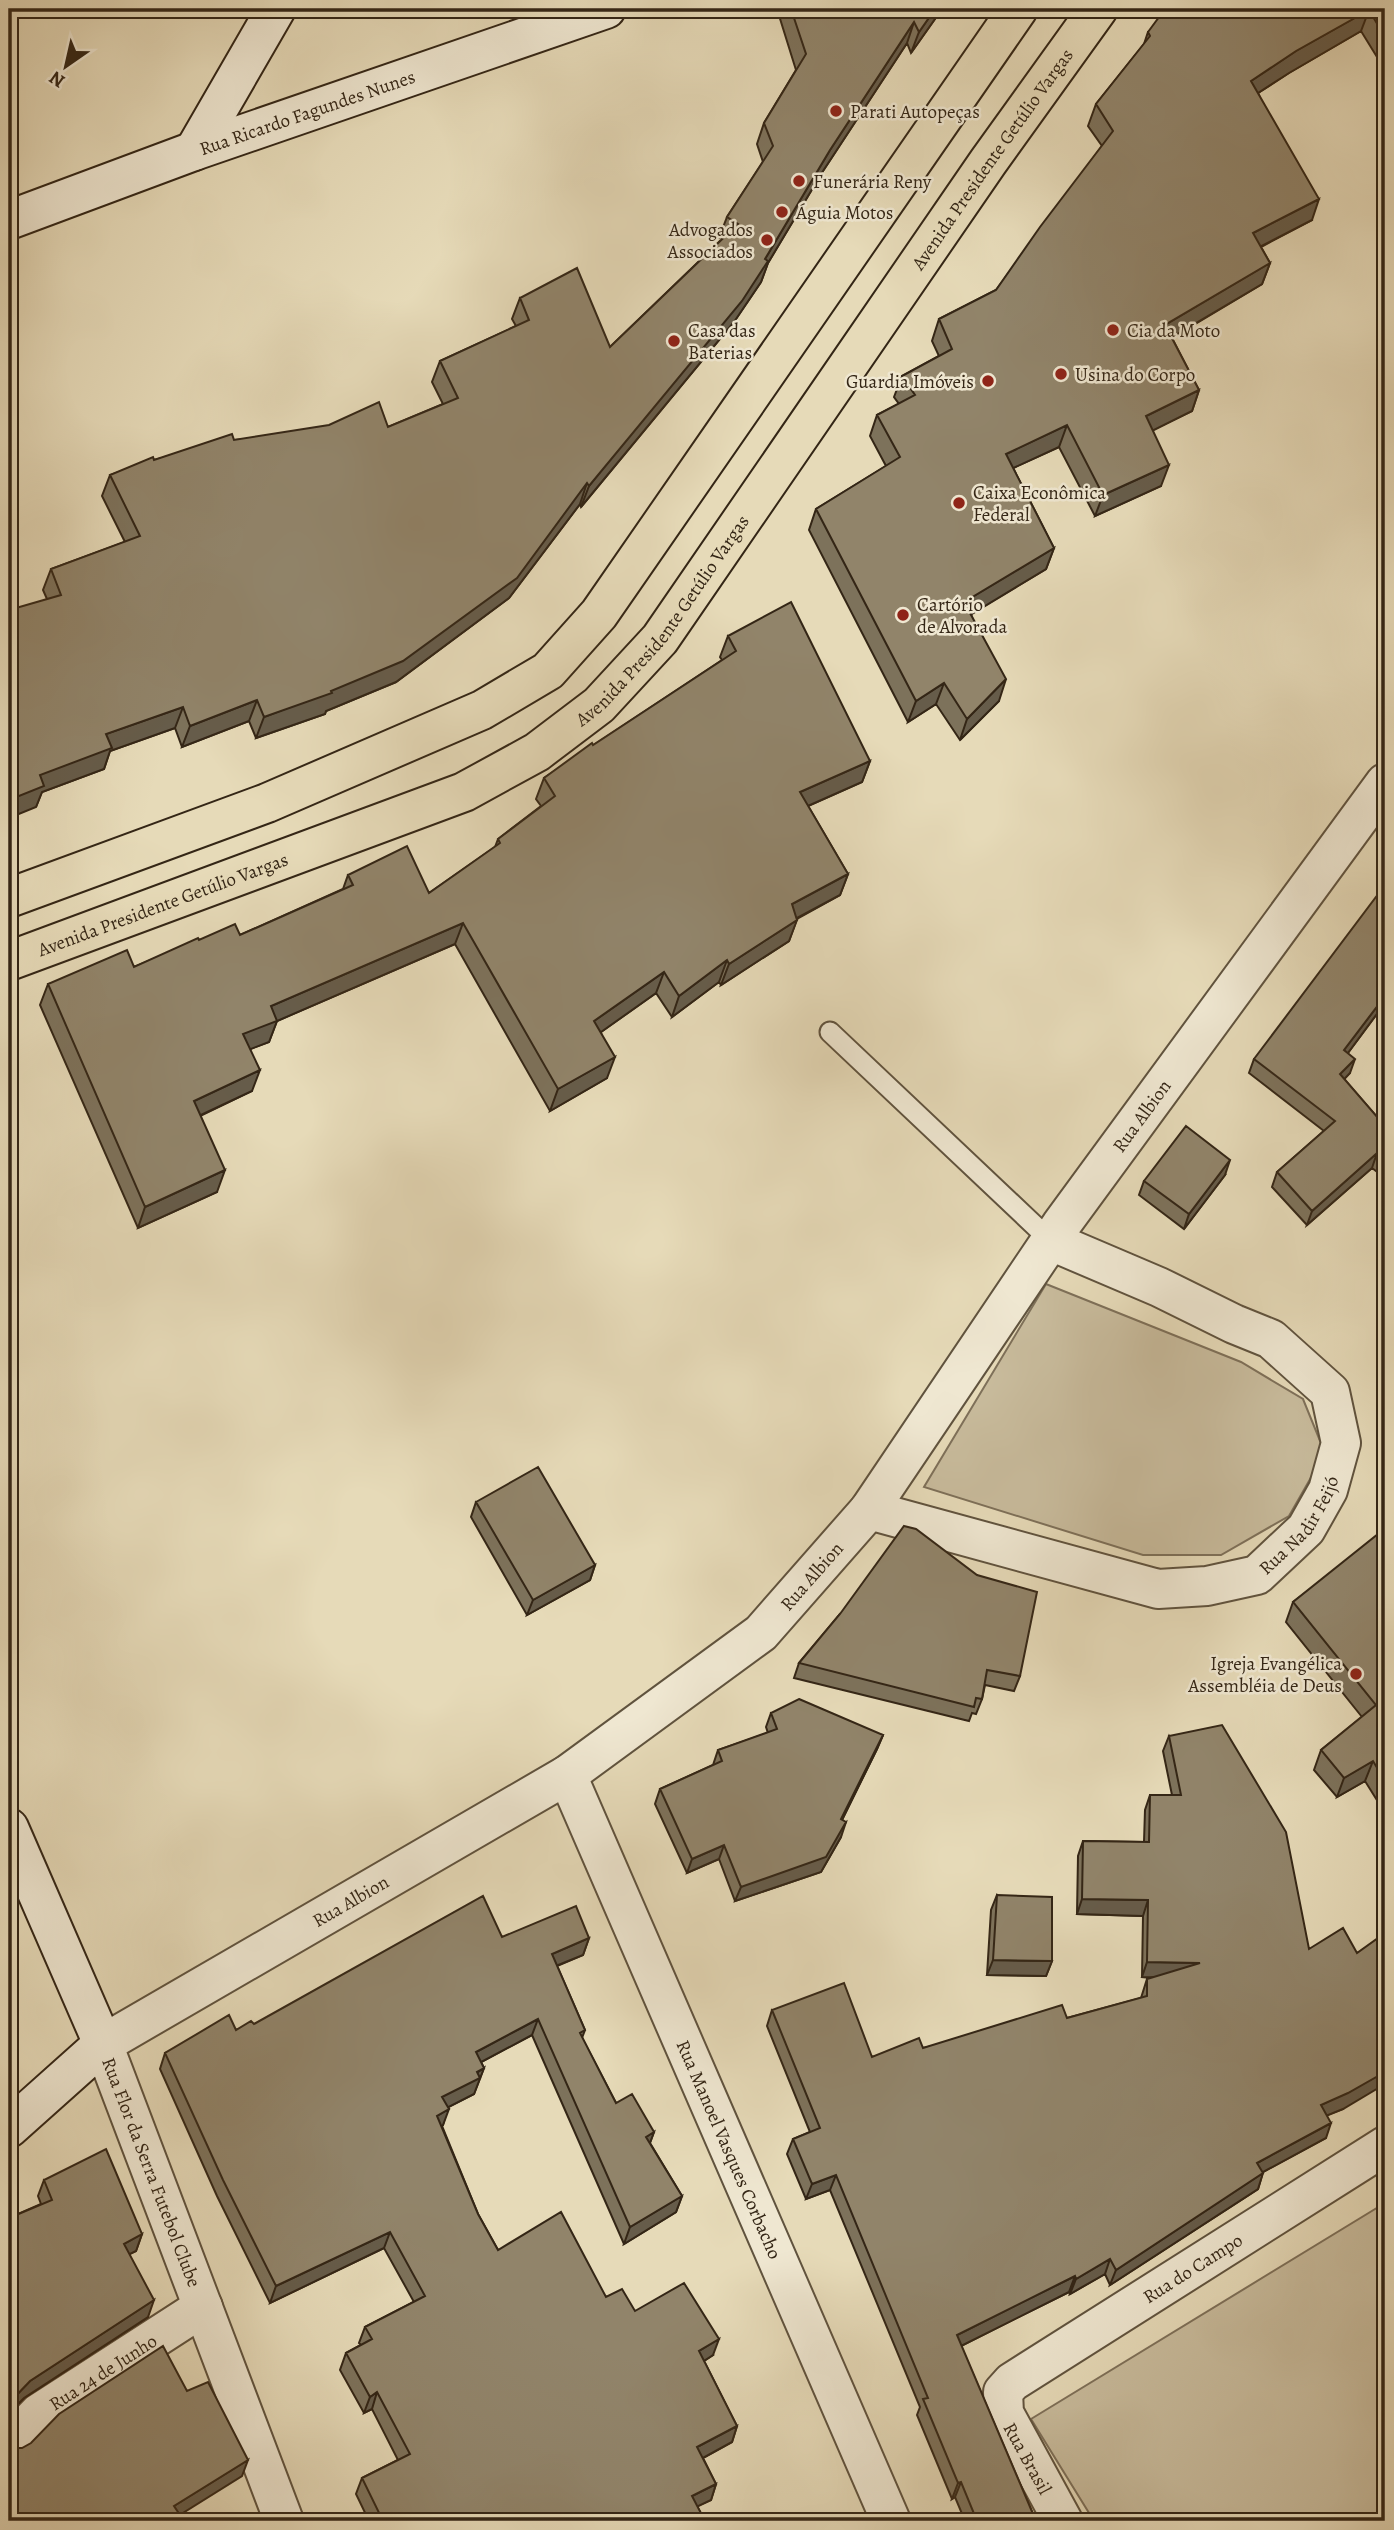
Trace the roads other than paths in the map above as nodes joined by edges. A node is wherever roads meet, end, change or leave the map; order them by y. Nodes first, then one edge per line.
1 (276, 9) edge
2 (606, 9) edge
3 (1018, 9) edge
4 (1098, 9) edge
5 (194, 151) junction
6 (9, 220) edge
7 (1385, 783) edge
8 (9, 898) edge
9 (9, 961) edge
10 (830, 1032) dead end
11 (1051, 1241) junction
12 (869, 1510) junction
13 (567, 1775) junction
14 (9, 1828) edge
15 (103, 2044) junction
16 (9, 2128) edge
17 (1385, 2146) edge
18 (203, 2308) junction
19 (1003, 2392) joint
20 (9, 2444) edge
21 (284, 2521) edge
22 (891, 2521) edge
23 (1063, 2521) edge

1 - 5 street
2 - 5 street, Rua Ricardo Fagundes Nunes
3 - 8 main road
4 - 9 main road, Avenida Presidente Getúlio Vargas
5 - 6 street, Rua Ricardo Fagundes Nunes
7 - 11 street, Rua Albion
10 - 11 lane
11 - 12 street, Rua Albion
11 - 12 street, Rua Nadir Feijó
12 - 13 street, Rua Albion
13 - 15 street, Rua Albion
13 - 22 street, Rua Manoel Vasques Corbacho
14 - 15 street, Rua Flor da Serra Futebol Clube
15 - 16 street, Rua Albion
15 - 18 street, Rua Flor da Serra Futebol Clube
17 - 19 street, Rua do Campo
18 - 20 street, Rua 24 de Junho
18 - 21 street, Rua Flor da Serra Futebol Clube
19 - 23 street, Rua Brasil

